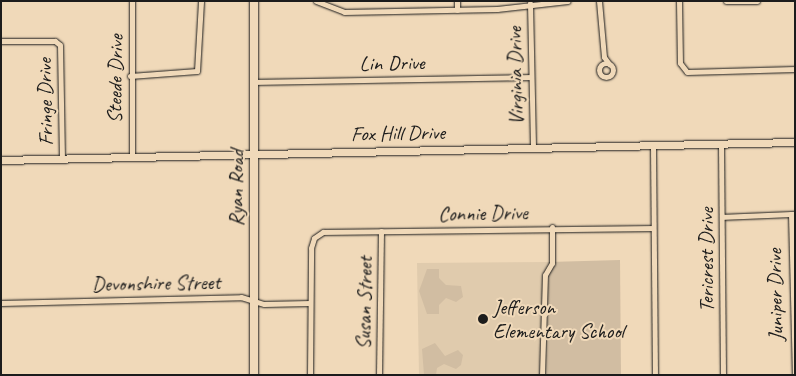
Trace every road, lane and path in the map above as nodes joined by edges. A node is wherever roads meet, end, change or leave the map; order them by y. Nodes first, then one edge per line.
1 (132, 1) edge
2 (201, 1) edge
3 (254, 1) edge
4 (316, 1) edge
5 (456, 1) edge
6 (568, 1) edge
7 (599, 1) edge
8 (679, 1) edge
9 (726, 1) edge
10 (757, 1) edge
11 (530, 3) junction
12 (457, 10) junction
13 (1, 41) edge
14 (604, 57) junction
15 (609, 64) junction
16 (601, 65) junction
17 (795, 69) edge
18 (130, 76) junction
19 (531, 77) junction
20 (254, 82) junction
21 (795, 142) edge
22 (722, 145) junction
23 (654, 146) junction
24 (533, 148) junction
25 (254, 154) junction
26 (132, 157) junction
27 (62, 159) junction
28 (1, 160) edge
29 (793, 214) edge
30 (722, 217) junction
31 (552, 227) junction
32 (653, 228) junction
33 (380, 231) junction
34 (254, 300) junction
35 (1, 303) edge
36 (310, 303) junction
37 (795, 374) edge
38 (254, 375) edge
39 (310, 375) edge
40 (379, 375) edge
41 (542, 375) edge
42 (655, 375) edge
43 (724, 375) edge

1 - 18 street, Steede Drive
2 - 18 street
3 - 20 main road, Ryan Road
4 - 12 street
5 - 12 street
6 - 11 street
7 - 14 street
8 - 17 street
9 - 10 street
11 - 12 street
11 - 19 street, Virginia Drive
13 - 27 street, Fringe Drive
14 - 15 street
14 - 16 street
15 - 16 street
15 - 16 street
18 - 26 street, Steede Drive
19 - 20 street, Lin Drive
19 - 24 street, Virginia Drive
20 - 25 main road, Ryan Road
21 - 22 street, Fox Hill Drive
22 - 23 street, Fox Hill Drive
22 - 30 street, Tericrest Drive
23 - 24 street, Fox Hill Drive
23 - 32 street
24 - 25 street, Fox Hill Drive
25 - 26 street, Fox Hill Drive
25 - 34 main road, Ryan Road
26 - 27 street, Fox Hill Drive
27 - 28 street, Fox Hill Drive
29 - 30 street
29 - 37 street, Juniper Drive
30 - 43 street, Tericrest Drive
31 - 32 street, Connie Drive
31 - 33 street, Connie Drive
31 - 41 street
32 - 42 street
33 - 36 street, Connie Drive
33 - 40 street, Susan Street
34 - 35 street, Devonshire Street
34 - 36 street, Devonshire Street
34 - 38 main road, Ryan Road
36 - 39 street

